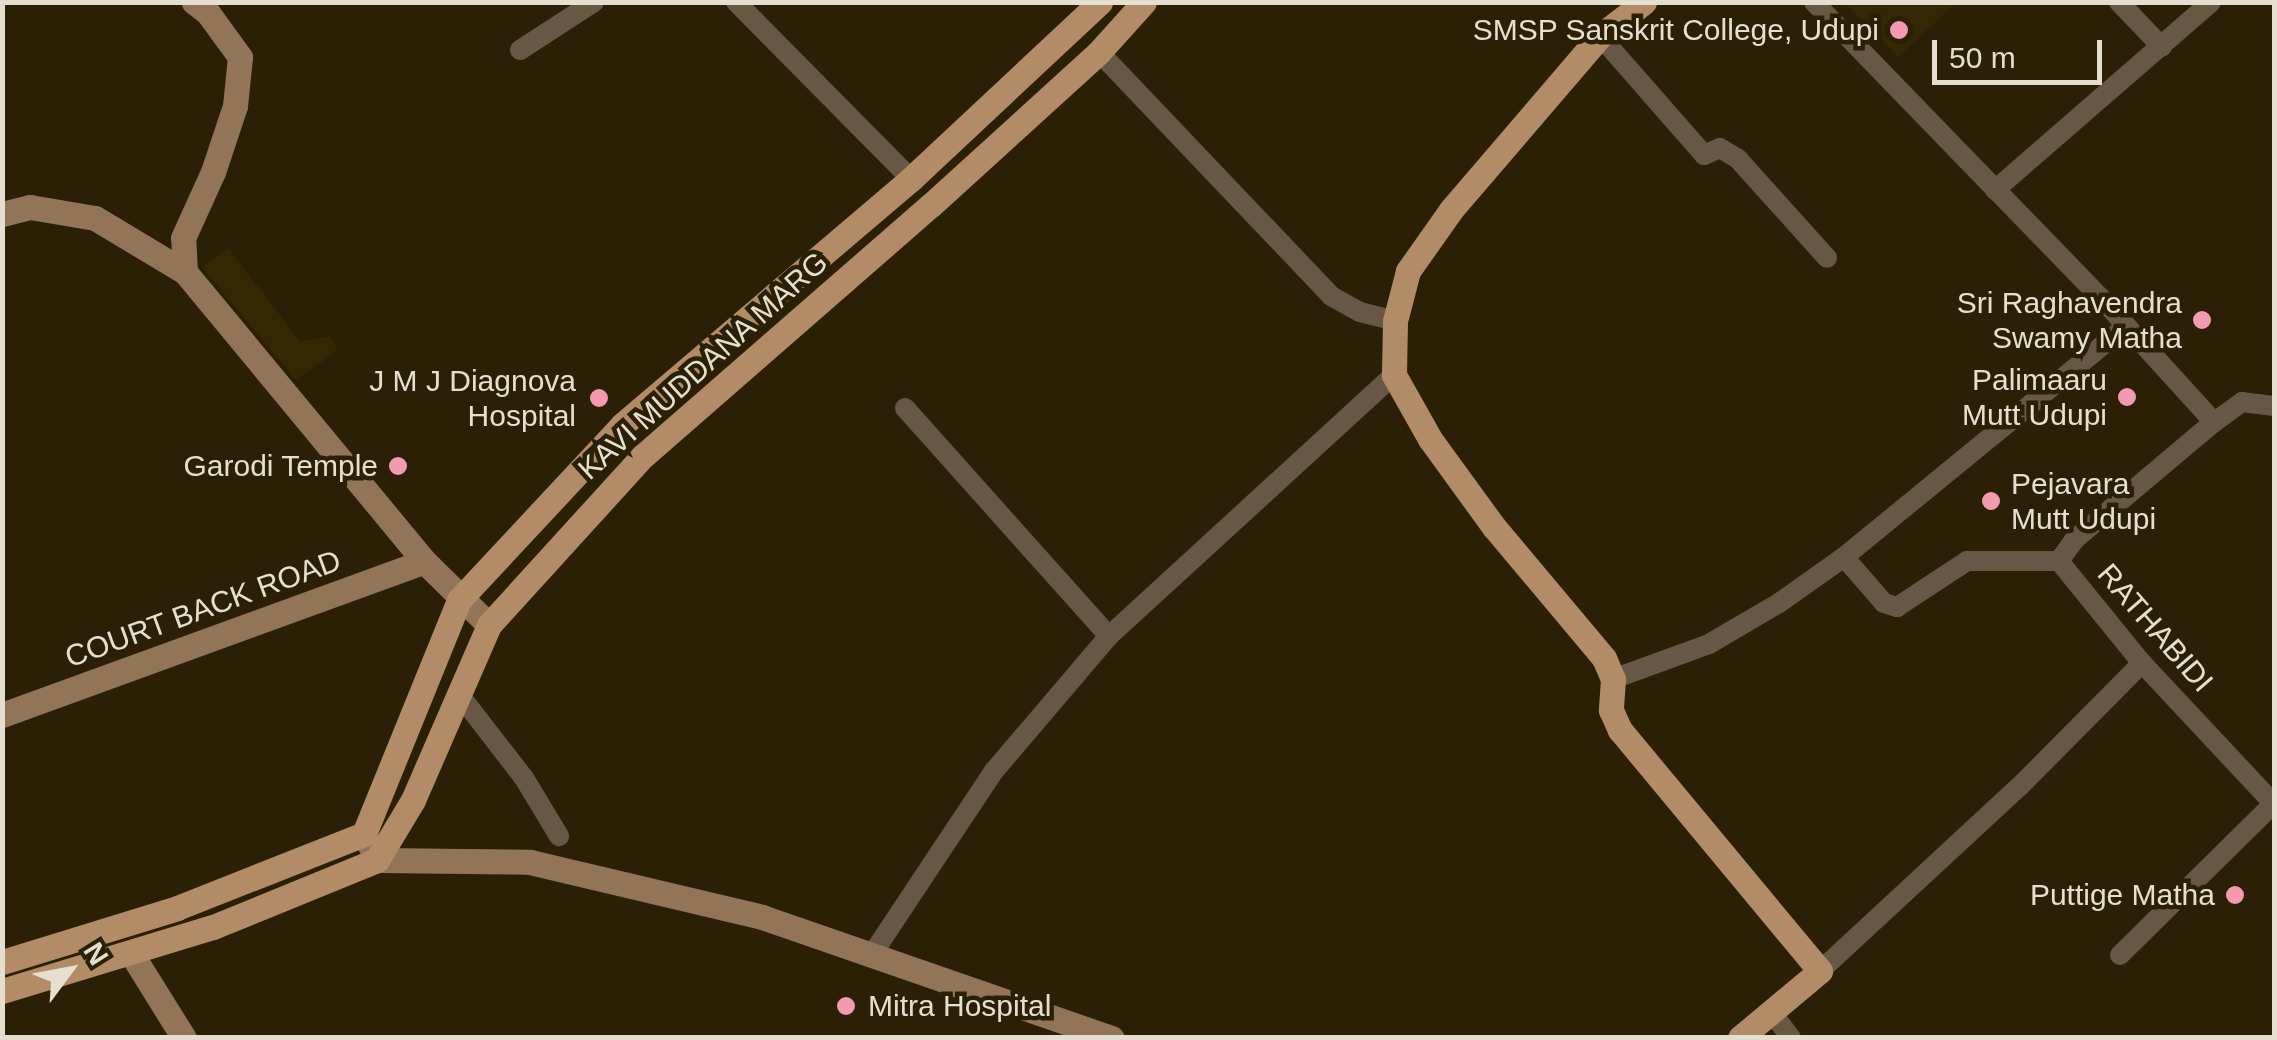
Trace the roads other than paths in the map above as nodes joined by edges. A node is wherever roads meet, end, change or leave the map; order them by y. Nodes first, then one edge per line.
1 (194, 2) edge
2 (594, 2) edge
3 (736, 2) edge
4 (1100, 2) edge
5 (1144, 2) edge
6 (1644, 2) edge
7 (1814, 2) edge
8 (2119, 2) edge
9 (2211, 2) edge
10 (1600, 36) junction
11 (2162, 48) junction
12 (520, 50) dead end
13 (1099, 52) junction
14 (911, 179) junction
15 (1995, 190) junction
16 (2, 214) edge
17 (1827, 258) dead end
18 (185, 272) junction
19 (1395, 321) junction
20 (2125, 327) junction
21 (1394, 375) junction
22 (2274, 406) edge
23 (905, 408) dead end
24 (2214, 422) junction
25 (1844, 557) junction
26 (424, 561) junction
27 (2059, 561) junction
28 (459, 600) junction
29 (489, 625) junction
30 (1108, 636) junction
31 (2142, 662) junction
32 (1612, 679) junction
33 (459, 694) junction
34 (2, 715) edge
35 (2274, 803) edge
36 (364, 834) junction
37 (559, 836) dead end
38 (377, 860) junction
39 (131, 953) junction
40 (873, 953) junction
41 (2120, 955) dead end
42 (2, 962) edge
43 (1820, 972) junction
44 (2, 991) edge
45 (1773, 1014) junction
46 (184, 1038) edge
47 (1112, 1038) edge
48 (1740, 1038) edge
49 (1791, 1038) edge

1 - 18 street
2 - 12 street
3 - 14 street
4 - 14 main road, KAVI MUDDANA MARG
5 - 13 main road, KAVI MUDDANA MARG
6 - 10 main road
7 - 15 street
8 - 11 street
9 - 11 street
10 - 17 street
10 - 19 main road
11 - 15 street
13 - 19 street
13 - 29 main road, KAVI MUDDANA MARG
14 - 28 main road, KAVI MUDDANA MARG
15 - 20 street
16 - 18 street
18 - 26 street
19 - 21 main road
20 - 24 street
20 - 25 street
21 - 30 street
21 - 32 main road
22 - 24 street, RATHABIDI
23 - 30 street
24 - 27 street, RATHABIDI
25 - 27 street
25 - 32 street
26 - 28 street
26 - 34 street, COURT BACK ROAD
27 - 31 street, RATHABIDI
28 - 29 street
28 - 36 main road, KAVI MUDDANA MARG
29 - 33 main road, KAVI MUDDANA MARG
30 - 40 street
31 - 35 street, RATHABIDI
31 - 43 street
32 - 43 main road
33 - 37 street
33 - 38 main road, KAVI MUDDANA MARG
35 - 41 street
36 - 38 street
36 - 42 main road
38 - 39 main road
38 - 40 street
39 - 44 main road
39 - 46 street
40 - 47 street
43 - 45 main road
45 - 48 main road
45 - 49 street

